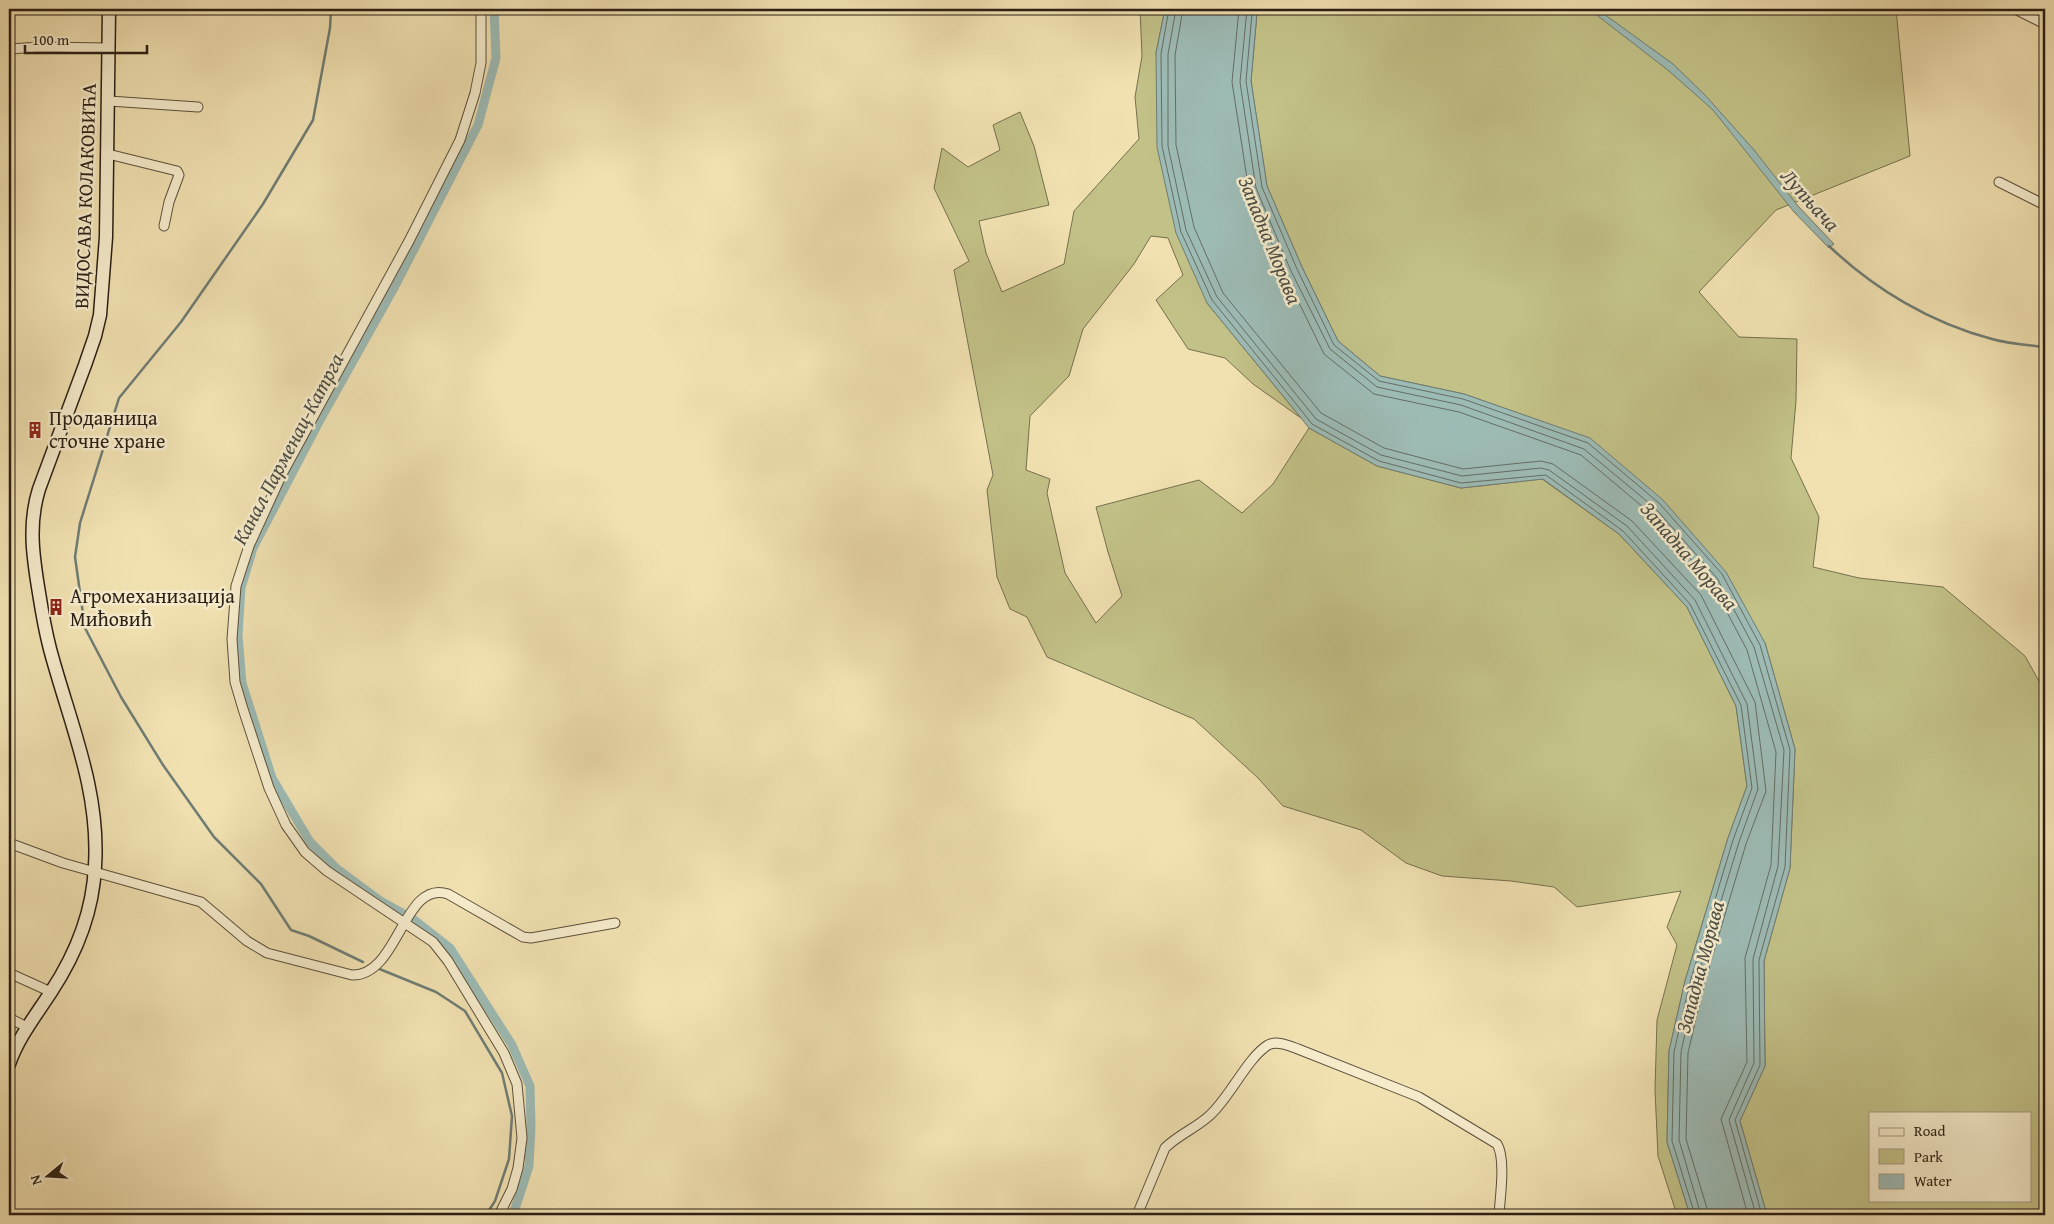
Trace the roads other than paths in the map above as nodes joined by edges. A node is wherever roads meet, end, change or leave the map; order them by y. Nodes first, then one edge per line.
1 (109, 9) edge
2 (480, 9) edge
3 (2015, 9) edge
4 (2045, 24) edge
5 (109, 48) junction
6 (9, 50) edge
7 (108, 101) junction
8 (198, 107) dead end
9 (108, 154) junction
10 (1999, 182) dead end
11 (2045, 205) edge
12 (164, 226) dead end
13 (9, 844) edge
14 (95, 872) junction
15 (614, 923) dead end
16 (404, 924) junction
17 (9, 973) edge
18 (51, 992) junction
19 (9, 1018) edge
20 (27, 1027) junction
21 (9, 1064) edge
22 (499, 1215) edge
23 (1137, 1215) edge
24 (1499, 1215) edge

1 - 5 street, ВИДОСАВА КОЛАКОВИЋА
2 - 16 street
3 - 4 street
5 - 6 street
5 - 7 street, ВИДОСАВА КОЛАКОВИЋА
7 - 8 street
7 - 9 street, ВИДОСАВА КОЛАКОВИЋА
9 - 12 street
9 - 14 street, ВИДОСАВА КОЛАКОВИЋА
10 - 11 street
13 - 14 street
14 - 16 street
14 - 18 street, ВИДОСАВА КОЛАКОВИЋА
15 - 16 street
16 - 22 street
17 - 18 street
18 - 20 street, ВИДОСАВА КОЛАКОВИЋА
19 - 20 street
20 - 21 street, ВИДОСАВА КОЛАКОВИЋА
23 - 24 street

